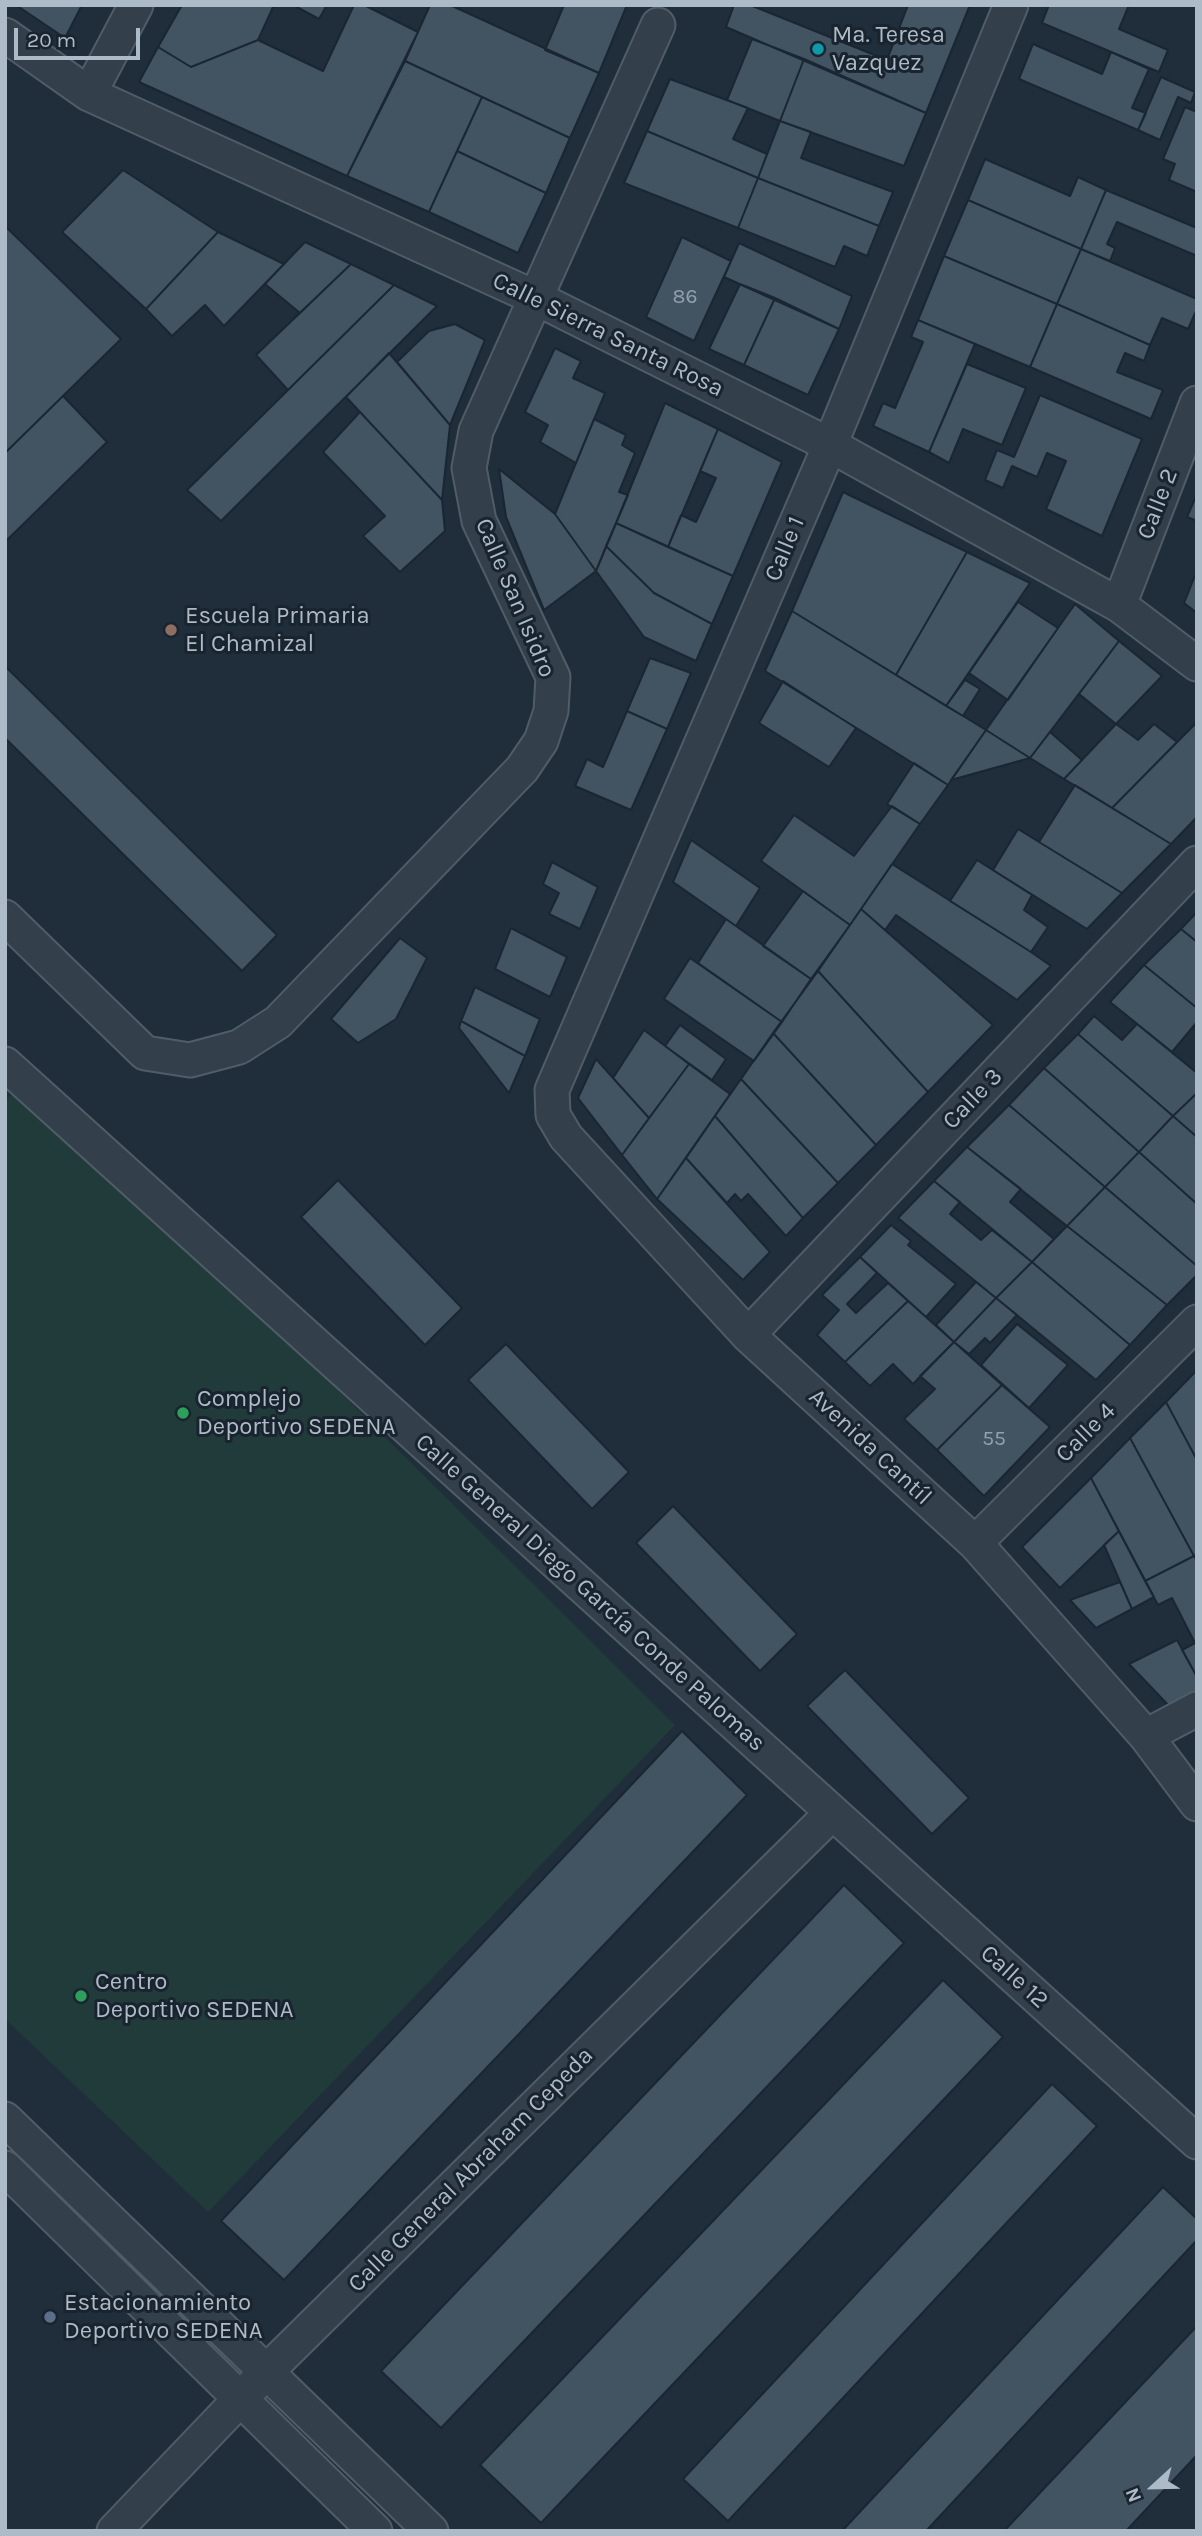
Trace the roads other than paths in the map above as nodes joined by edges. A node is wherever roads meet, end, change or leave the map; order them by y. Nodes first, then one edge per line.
1 (136, 5) edge
2 (1011, 5) edge
3 (658, 25) dead end
4 (5, 35) edge
5 (89, 94) junction
6 (536, 298) junction
7 (1197, 402) edge
8 (830, 444) junction
9 (1119, 605) junction
10 (1197, 664) edge
11 (1197, 863) edge
12 (5, 917) edge
13 (5, 1063) edge
14 (552, 1090) joint
15 (1197, 1322) edge
16 (748, 1335) junction
17 (975, 1543) junction
18 (1197, 1709) edge
19 (1146, 1735) junction
20 (1197, 1804) edge
21 (832, 1812) junction
22 (5, 2119) edge
23 (1197, 2142) edge
24 (5, 2168) edge
25 (266, 2372) junction
26 (241, 2399) junction
27 (114, 2531) edge
28 (375, 2531) edge
29 (431, 2531) edge

1 - 5 street
2 - 8 street, Calle 1
3 - 6 street, Calle San Isidro
4 - 5 street, Calle Sierra Santa Rosa
5 - 6 street, Calle Sierra Santa Rosa
6 - 8 street, Calle Sierra Santa Rosa
6 - 12 street, Calle San Isidro
7 - 9 street, Calle 2
8 - 9 street, Calle Sierra Santa Rosa
8 - 14 street, Calle 1
9 - 10 street, Calle Sierra Santa Rosa
11 - 16 street, Calle 3
13 - 21 street, Calle General Diego García Conde Palomas
14 - 16 street, Avenida Cantíl
15 - 17 street, Calle 4
16 - 17 street, Avenida Cantíl
17 - 19 street, Avenida Cantíl
18 - 19 street
19 - 20 street, Avenida Cantíl
21 - 23 street, Calle 12
21 - 25 street, Calle General Abraham Cepeda
22 - 25 street
24 - 26 street
25 - 26 street, Calle General Abraham Cepeda
25 - 29 street
26 - 27 street, Calle General Abraham Cepeda
26 - 28 street

